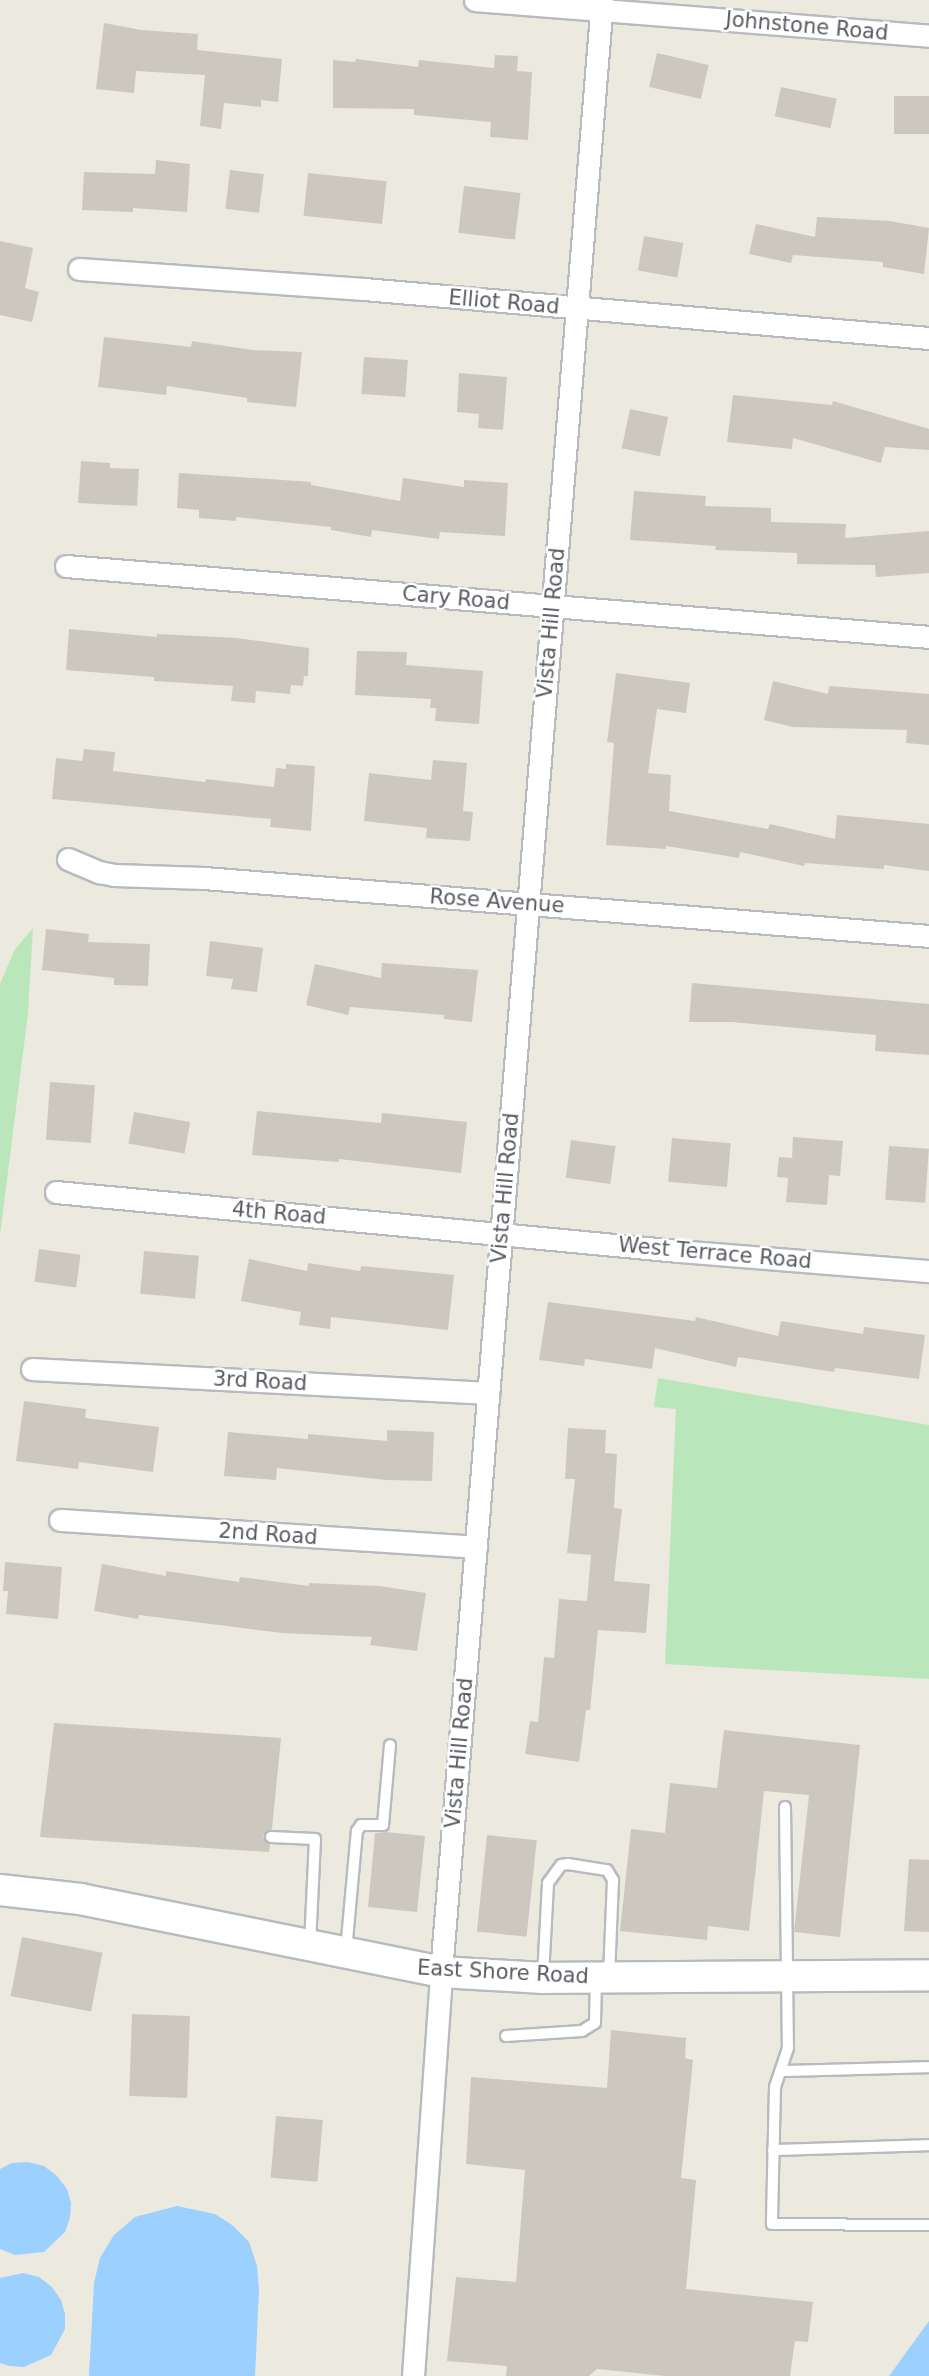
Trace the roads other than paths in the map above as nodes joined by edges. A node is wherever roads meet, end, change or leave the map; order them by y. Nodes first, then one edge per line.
1 (475, 0) edge
2 (601, 5) edge
3 (929, 36) edge
4 (79, 269) dead end
5 (577, 308) junction
6 (929, 338) edge
7 (66, 566) dead end
8 (552, 606) junction
9 (929, 637) edge
10 (68, 859) dead end
11 (528, 903) junction
12 (929, 936) edge
13 (57, 1192) dead end
14 (501, 1233) junction
15 (929, 1271) edge
16 (32, 1368) dead end
17 (488, 1393) junction
18 (60, 1520) dead end
19 (475, 1547) junction
20 (390, 1745) dead end
21 (785, 1807) dead end
22 (271, 1837) dead end
23 (0, 1890) edge
24 (310, 1947) junction
25 (346, 1954) junction
26 (441, 1972) junction
27 (929, 1975) edge
28 (787, 1976) junction
29 (602, 1977) junction
30 (542, 1978) junction
31 (506, 2036) dead end
32 (929, 2067) edge
33 (781, 2071) junction
34 (929, 2145) edge
35 (774, 2150) junction
36 (929, 2225) edge
37 (413, 2376) edge

1 - 2 street, Johnstone Road
2 - 3 street, Johnstone Road
2 - 5 street, Vista Hill Road
4 - 5 street, Elliot Road
5 - 6 street, Elliot Road
5 - 8 street, Vista Hill Road
7 - 8 street, Cary Road
8 - 9 street, Cary Road
8 - 11 street, Vista Hill Road
10 - 11 street, Rose Avenue
11 - 12 street, Rose Avenue
11 - 14 street, Vista Hill Road
13 - 14 street, 4th Road
14 - 15 street, West Terrace Road
14 - 17 street, Vista Hill Road
16 - 17 street, 3rd Road
17 - 19 street, Vista Hill Road
18 - 19 street, 2nd Road
19 - 26 street, Vista Hill Road
20 - 25 lane
21 - 28 lane
22 - 24 lane
23 - 24 main road, East Shore Road
24 - 25 main road, East Shore Road
25 - 26 main road, East Shore Road
26 - 30 main road, East Shore Road
26 - 37 street, Vista Hill Road
27 - 28 main road, East Shore Road
28 - 29 main road, East Shore Road
28 - 33 lane
29 - 30 main road, East Shore Road
29 - 30 lane
29 - 31 lane
32 - 33 lane
33 - 35 lane
34 - 35 lane
35 - 36 lane

